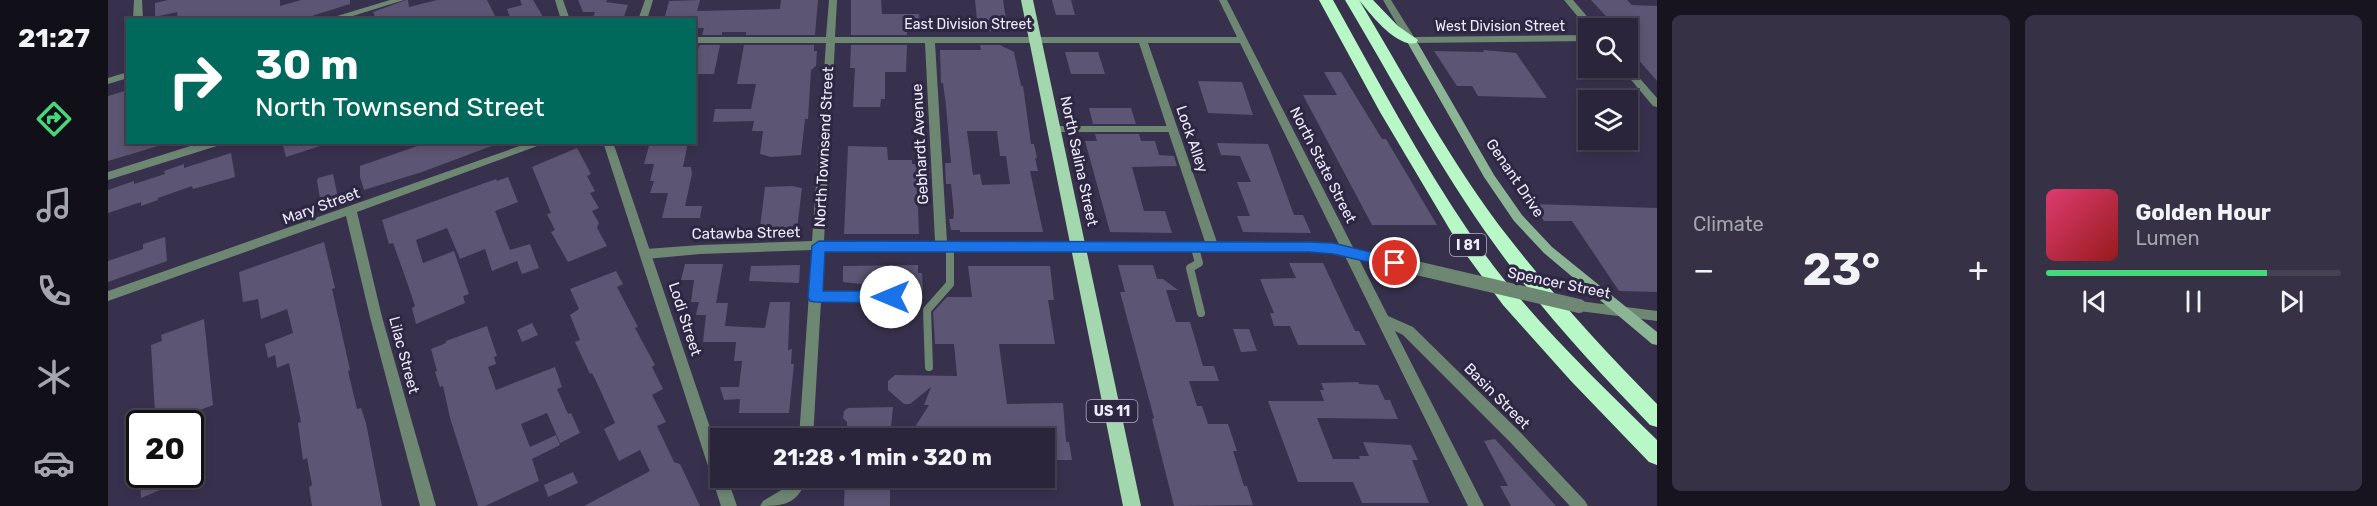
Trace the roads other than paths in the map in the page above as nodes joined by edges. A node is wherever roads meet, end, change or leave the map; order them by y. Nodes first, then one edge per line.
1 (138, 0) edge
2 (400, 0) edge
3 (560, 0) edge
4 (649, 0) edge
5 (833, 0) edge
6 (1027, 0) edge
7 (1223, 0) edge
8 (1326, 0) edge
9 (1352, 0) edge
10 (1366, 0) edge
11 (1387, 0) edge
12 (1568, 0) edge
13 (138, 18) edge
14 (335, 18) edge
15 (565, 18) edge
16 (643, 18) edge
17 (1584, 18) edge
18 (1578, 38) edge
19 (830, 39) junction
20 (930, 39) junction
21 (1035, 39) junction
22 (1142, 39) junction
23 (696, 40) edge
24 (1241, 40) junction
25 (1411, 40) junction
26 (126, 76) edge
27 (1636, 78) edge
28 (108, 81) edge
29 (1652, 94) edge
30 (1657, 104) edge
31 (1054, 129) junction
32 (1173, 129) junction
33 (210, 144) edge
34 (538, 144) edge
35 (609, 144) edge
36 (108, 176) edge
37 (351, 212) junction
38 (819, 246) junction
39 (945, 247) junction
40 (1078, 248) junction
41 (1195, 248) junction
42 (1213, 248) junction
43 (1350, 252) junction
44 (646, 254) junction
45 (108, 296) edge
46 (815, 297) junction
47 (891, 297) dead end
48 (1201, 313) dead end
49 (1623, 313) junction
50 (1657, 316) edge
51 (1383, 320) junction
52 (1657, 340) edge
53 (929, 367) dead end
54 (1657, 418) edge
55 (807, 428) edge
56 (1657, 455) edge
57 (795, 488) edge
58 (428, 506) edge
59 (729, 506) edge
60 (768, 506) edge
61 (1132, 506) edge
62 (1476, 506) edge
63 (1580, 506) edge

1 - 13 street
2 - 14 street
3 - 15 street
4 - 16 street
5 - 19 street, North Townsend Street
6 - 21 main road, North Salina Street / US 11
7 - 24 street, North State Street
8 - 56 highway, I 81
9 - 54 highway, I 81
10 - 25 highway
11 - 25 street, Genant Drive
12 - 17 street
18 - 25 street, West Division Street
19 - 20 street, East Division Street
19 - 23 street, East Division Street
19 - 38 street, North Townsend Street
20 - 21 street, East Division Street
20 - 39 street, Gebhardt Avenue
21 - 22 street, East Division Street
21 - 31 main road, North Salina Street / US 11
22 - 24 street, East Division Street
22 - 32 street, Lock Alley
24 - 43 street, North State Street
25 - 49 main road, Genant Drive
26 - 28 street
27 - 29 street
29 - 30 street
31 - 32 lane
31 - 40 main road, North Salina Street / US 11
32 - 42 street, Lock Alley
33 - 36 street
34 - 37 street, Mary Street
35 - 44 street, Lodi Street
37 - 45 street, Mary Street
37 - 58 street, Lilac Street
38 - 39 street, Catawba Street
38 - 44 street, Catawba Street
38 - 46 street, North Townsend Street
39 - 40 street, Catawba Street
39 - 53 lane
40 - 41 street, Catawba Street
40 - 61 main road, North Salina Street / US 11
41 - 42 street, Catawba Street
41 - 48 lane
42 - 43 street, Catawba Street
43 - 49 street, Spencer Street, bridge
43 - 51 street, North State Street
44 - 59 street, Lodi Street
46 - 47 lane
46 - 55 street, North Townsend Street
49 - 50 street, Spencer Street
49 - 52 main road, Genant Drive
51 - 62 street, North State Street
51 - 63 street, Basin Street
57 - 60 street

